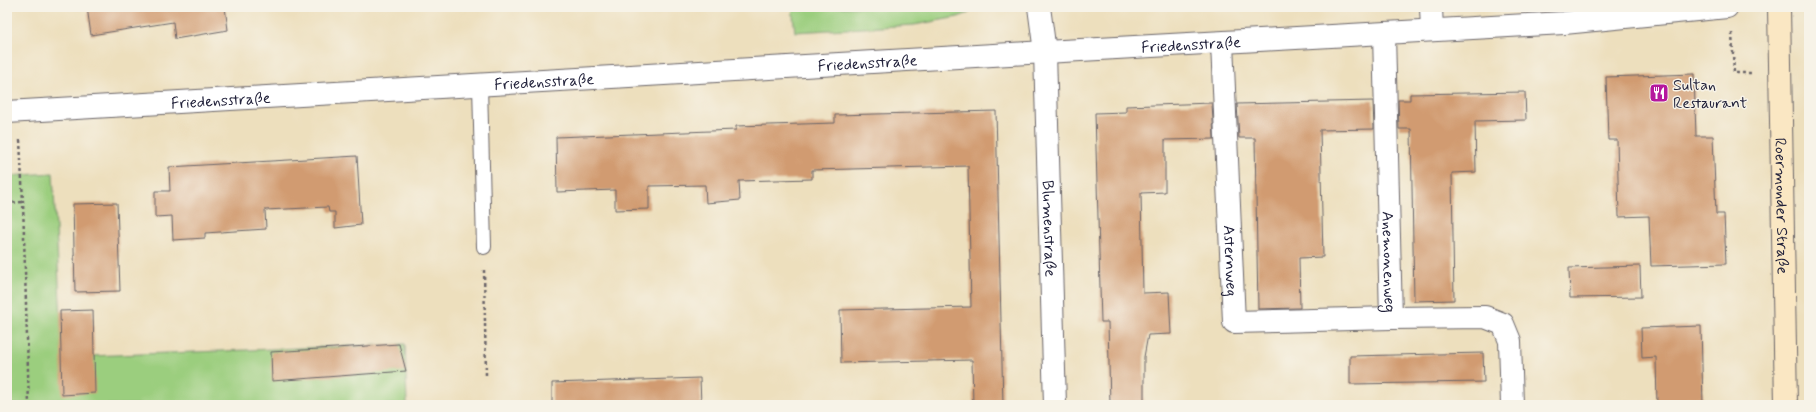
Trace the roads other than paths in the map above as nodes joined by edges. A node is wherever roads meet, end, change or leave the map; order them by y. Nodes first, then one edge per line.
1 (1039, 7) edge
2 (1431, 7) edge
3 (1727, 7) edge
4 (1779, 7) edge
5 (1432, 30) junction
6 (1384, 34) junction
7 (1222, 42) junction
8 (1045, 52) junction
9 (480, 85) junction
10 (12, 112) edge
11 (484, 247) road end
12 (1391, 318) junction
13 (1055, 405) edge
14 (1512, 405) edge
15 (1786, 405) edge

1 - 8 street, Blumenstraße
2 - 5 street
3 - 5 street, Friedensstraße
4 - 15 main road, Roermonder Straße
5 - 6 street, Friedensstraße
6 - 7 street, Friedensstraße
6 - 12 street, Anemonenweg
7 - 8 street, Friedensstraße
7 - 12 street, Asternweg
8 - 9 street, Friedensstraße
8 - 13 street, Blumenstraße
9 - 10 street, Friedensstraße
9 - 11 lane
12 - 14 street, Anemonenweg

